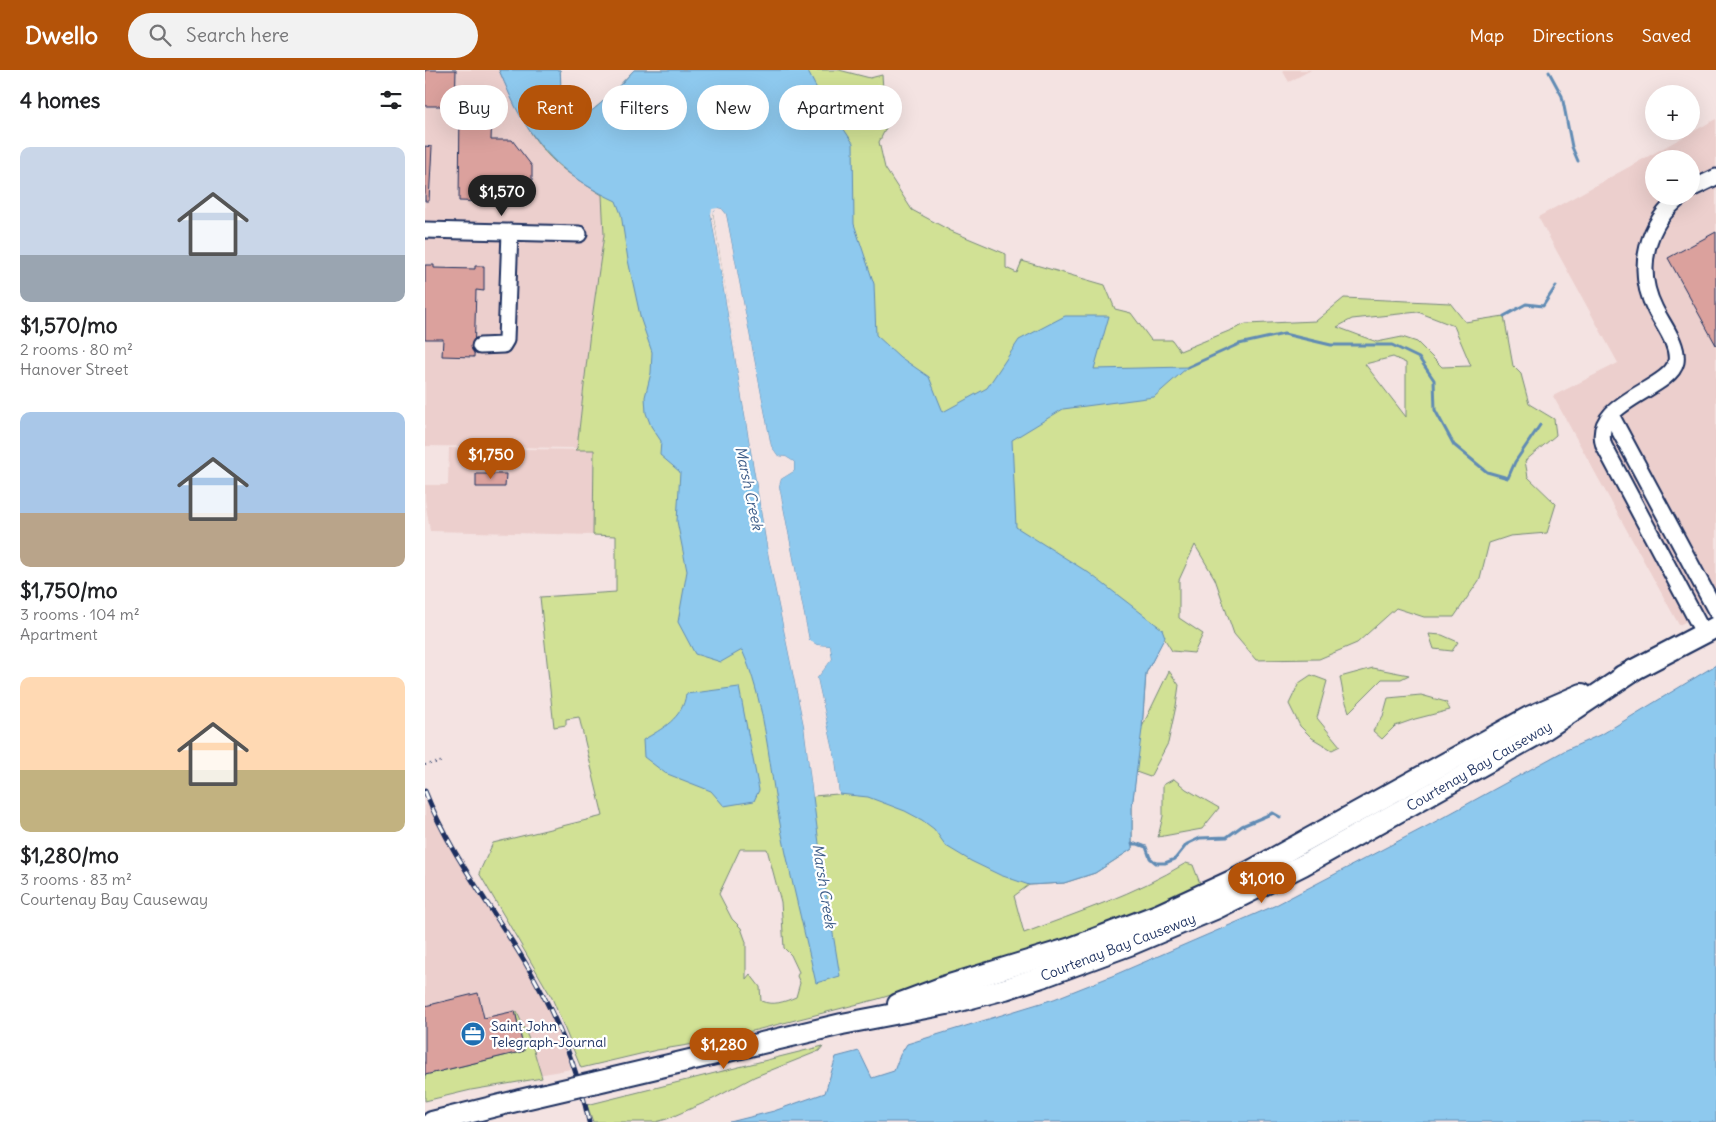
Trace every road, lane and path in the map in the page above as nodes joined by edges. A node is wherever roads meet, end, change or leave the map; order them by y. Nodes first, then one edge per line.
1 (1716, 177) edge
2 (1700, 185) edge
3 (1671, 205) edge
4 (425, 230) edge
5 (510, 232) junction
6 (579, 234) dead end
7 (480, 346) dead end
8 (1611, 415) junction
9 (1716, 611) edge
10 (1710, 630) edge
11 (445, 761) dead end
12 (425, 765) edge
13 (492, 1107) junction
14 (425, 1110) edge
15 (432, 1122) edge
16 (465, 1122) edge

1 - 2 street
3 - 8 street
4 - 5 street
5 - 6 street
5 - 7 street
8 - 9 street
8 - 10 street
10 - 13 main road, Courtenay Bay Causeway, bridge
11 - 12 path
13 - 14 main road
13 - 15 main road, Courtenay Bay Causeway
13 - 16 main road

